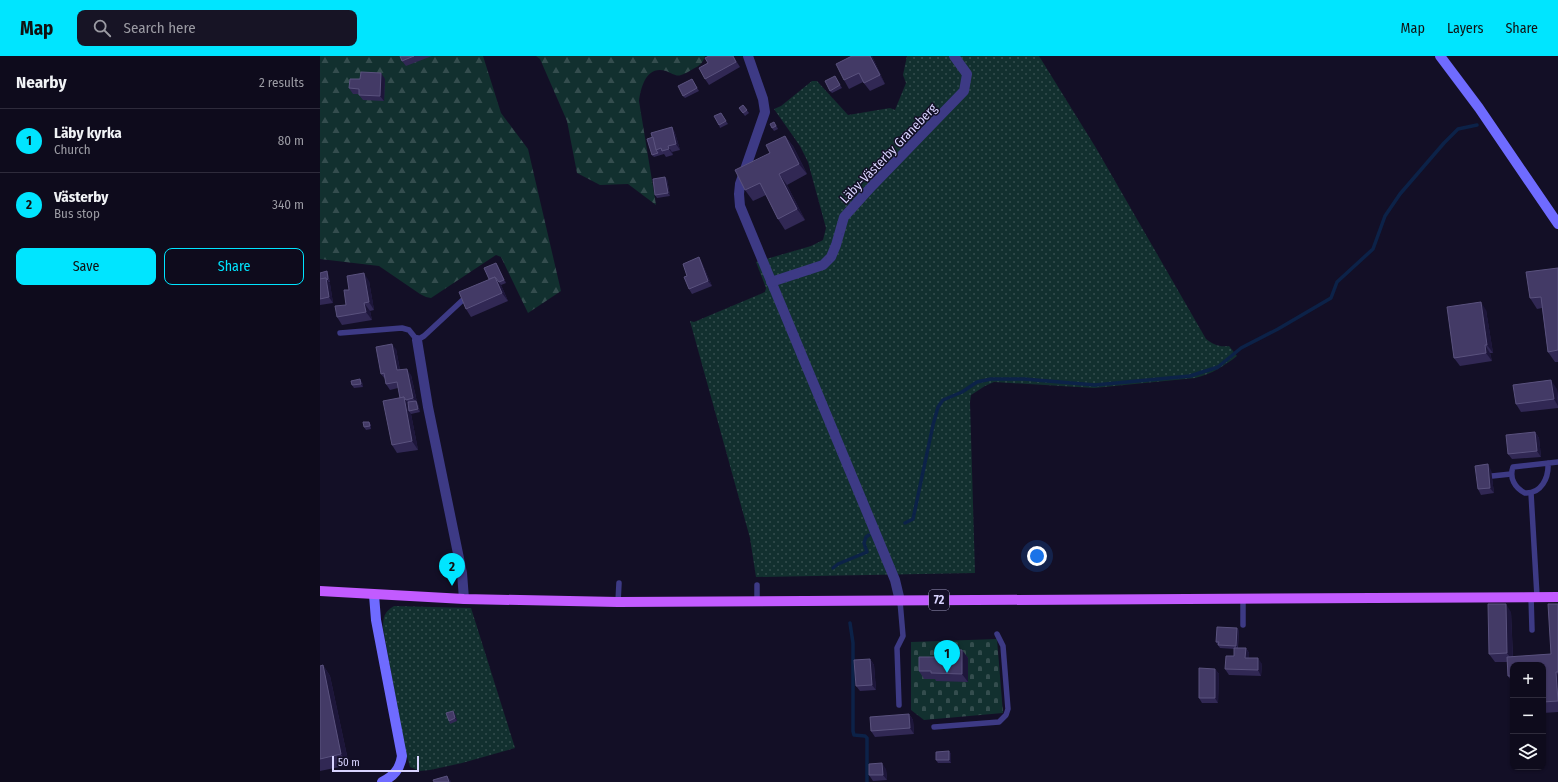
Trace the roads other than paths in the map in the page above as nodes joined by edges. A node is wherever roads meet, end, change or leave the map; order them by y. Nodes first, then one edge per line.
1 (748, 56) edge
2 (954, 56) edge
3 (1440, 56) edge
4 (1558, 224) edge
5 (771, 282) junction
6 (469, 293) edge
7 (340, 333) dead end
8 (417, 340) junction
9 (1558, 462) edge
10 (1548, 463) junction
11 (1511, 474) junction
12 (1492, 476) dead end
13 (1531, 493) junction
14 (619, 583) dead end
15 (757, 585) dead end
16 (320, 591) edge
17 (374, 595) junction
18 (1534, 596) junction
19 (1558, 597) edge
20 (1243, 598) junction
21 (464, 599) junction
22 (900, 601) junction
23 (618, 602) junction
24 (757, 602) junction
25 (1243, 626) dead end
26 (1532, 630) dead end
27 (997, 634) dead end
28 (899, 705) dead end
29 (934, 727) dead end
30 (382, 782) edge

1 - 5 street
2 - 5 street, Läby-Västerby Graneberg
3 - 4 street
5 - 22 street
6 - 8 lane
7 - 8 lane
8 - 21 street
9 - 10 lane
10 - 11 lane
10 - 13 lane
11 - 12 lane
11 - 13 lane
13 - 18 lane
14 - 23 lane
15 - 24 lane
16 - 17 main road, 72
17 - 21 main road, 72
17 - 30 street
18 - 19 main road, 72
18 - 20 main road, 72
18 - 26 lane
20 - 22 main road, 72
20 - 25 lane
21 - 23 main road, 72
22 - 24 main road, 72
22 - 28 lane
23 - 24 main road, 72
27 - 29 lane

